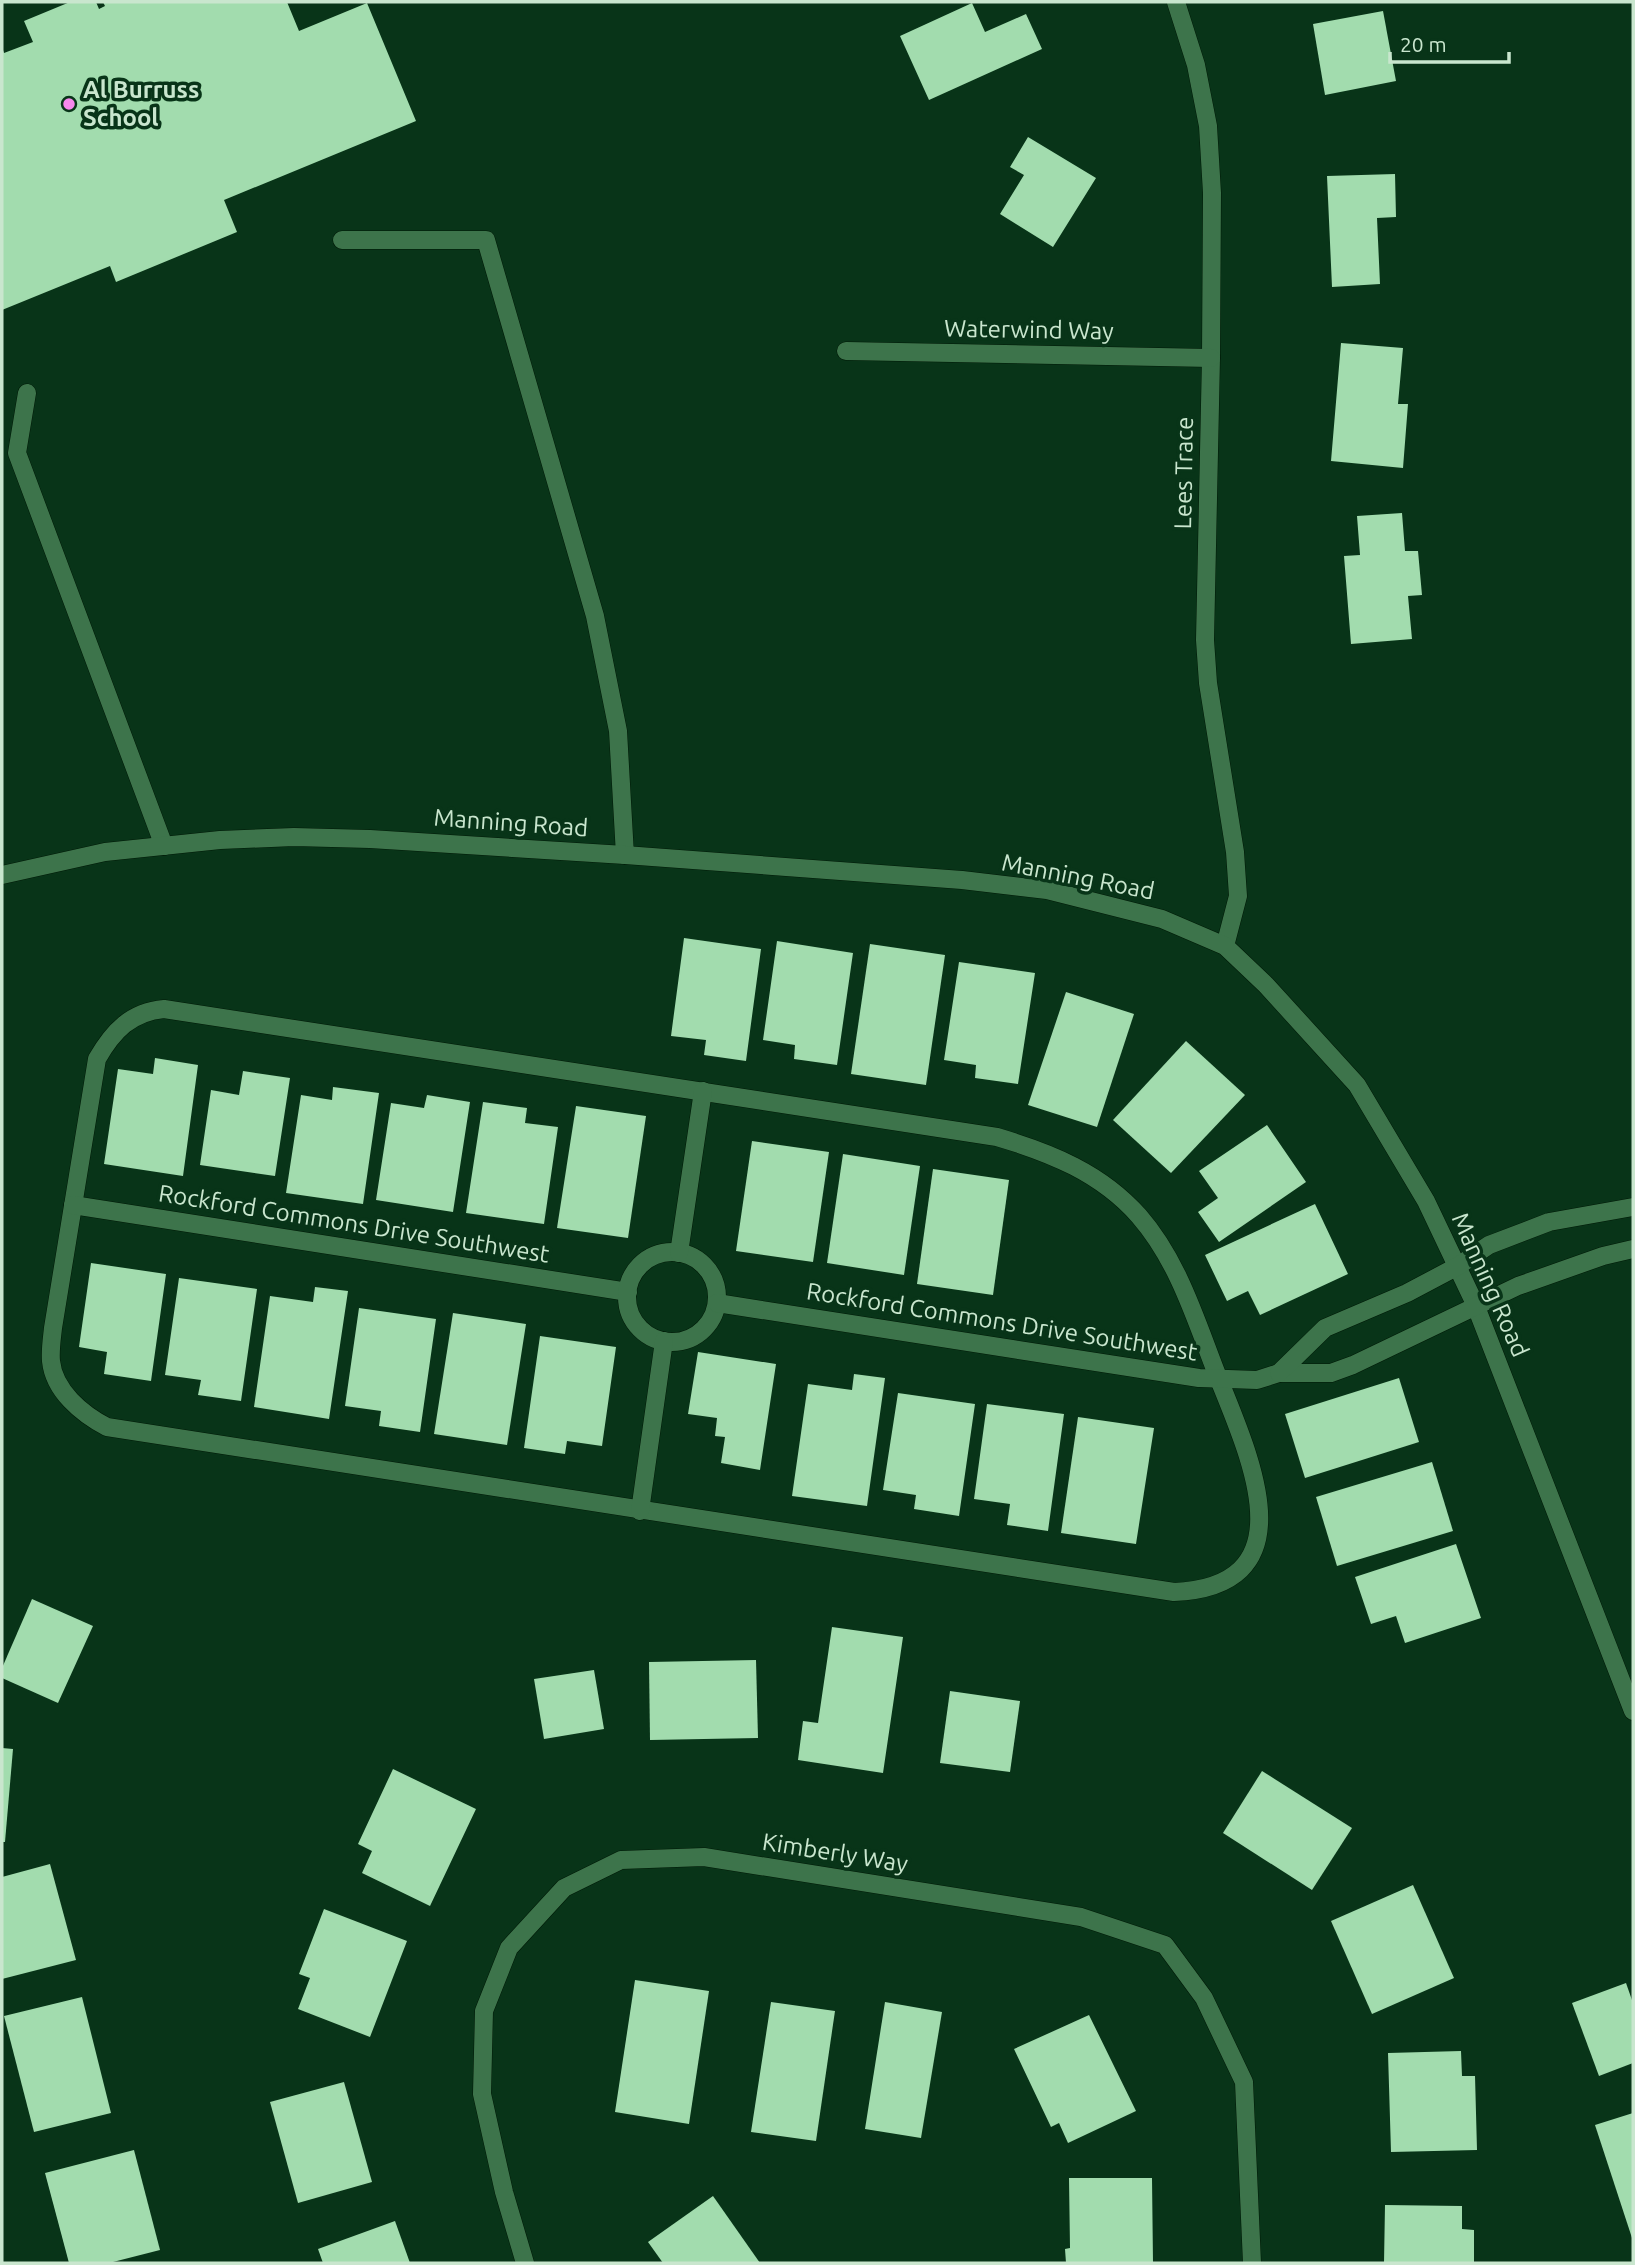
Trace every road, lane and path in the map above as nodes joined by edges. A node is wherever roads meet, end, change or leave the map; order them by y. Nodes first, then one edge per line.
1 (1177, 2) edge
2 (342, 240) dead end
3 (846, 351) dead end
4 (1211, 358) junction
5 (27, 393) dead end
6 (164, 846) junction
7 (625, 855) junction
8 (2, 875) edge
9 (1225, 946) junction
10 (703, 1091) junction
11 (73, 1205) junction
12 (1633, 1207) edge
13 (1633, 1249) edge
14 (680, 1253) junction
15 (1458, 1266) junction
16 (628, 1292) junction
17 (717, 1303) junction
18 (1475, 1304) junction
19 (664, 1341) junction
20 (1279, 1373) junction
21 (1220, 1380) junction
22 (640, 1511) junction
23 (1633, 1711) edge
24 (525, 2263) edge
25 (1252, 2263) edge

1 - 4 street, Lees Trace
2 - 7 street
3 - 4 street, Waterwind Way
4 - 9 street, Lees Trace
5 - 6 street
6 - 7 street, Manning Road
6 - 8 street, Manning Road
7 - 9 street, Manning Road
9 - 15 street, Manning Road
10 - 11 street
10 - 14 street
10 - 21 street
11 - 16 street, Rockford Commons Drive Southwest
11 - 22 street
12 - 15 street
13 - 18 street, Rockford Commons Drive Southwest
14 - 16 street
14 - 17 street
15 - 18 street, Manning Road
15 - 20 street
16 - 19 street
17 - 19 street
17 - 21 street, Rockford Commons Drive Southwest
18 - 20 street, Rockford Commons Drive Southwest
18 - 23 street, Manning Road
19 - 22 street
20 - 21 street, Rockford Commons Drive Southwest
21 - 22 street
24 - 25 street, Kimberly Way

